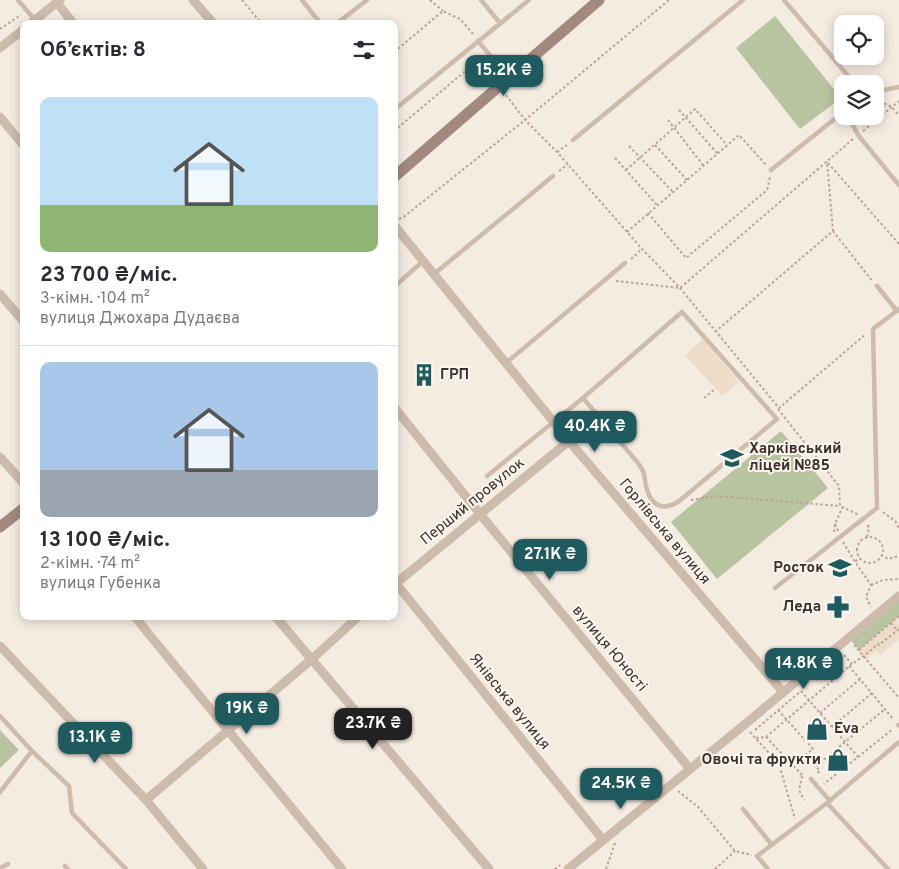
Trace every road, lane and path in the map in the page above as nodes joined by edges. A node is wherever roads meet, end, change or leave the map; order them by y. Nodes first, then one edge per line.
1 (18, 0) edge
2 (194, 0) edge
3 (242, 0) edge
4 (302, 0) edge
5 (367, 0) edge
6 (430, 0) edge
7 (481, 0) edge
8 (529, 0) edge
9 (599, 0) edge
10 (669, 0) edge
11 (743, 0) edge
12 (784, 0) edge
13 (58, 1) edge
14 (27, 10) junction
15 (443, 12) junction
16 (32, 20) edge
17 (35, 20) edge
18 (71, 20) edge
19 (211, 20) edge
20 (259, 20) edge
21 (318, 20) edge
22 (341, 20) edge
23 (500, 23) junction
24 (0, 29) edge
25 (20, 32) edge
26 (478, 41) junction
27 (0, 48) edge
28 (398, 49) edge
29 (488, 52) junction
30 (847, 75) edge
31 (508, 77) junction
32 (899, 87) edge
33 (884, 90) edge
34 (504, 93) dead end
35 (899, 101) edge
36 (884, 103) edge
37 (398, 107) edge
38 (892, 107) junction
39 (679, 110) dead end
40 (899, 116) edge
41 (0, 117) edge
42 (686, 118) junction
43 (834, 119) edge
44 (525, 120) junction
45 (668, 120) dead end
46 (852, 125) edge
47 (398, 128) edge
48 (673, 128) junction
49 (858, 136) junction
50 (573, 140) joint
51 (20, 141) edge
52 (655, 144) junction
53 (727, 145) junction
54 (629, 146) dead end
55 (557, 152) junction
56 (717, 153) junction
57 (640, 157) junction
58 (615, 158) dead end
59 (827, 161) junction
60 (568, 164) junction
61 (703, 166) junction
62 (626, 170) junction
63 (771, 170) junction
64 (398, 173) edge
65 (553, 176) joint
66 (686, 180) junction
67 (899, 185) edge
68 (673, 192) junction
69 (657, 206) junction
70 (648, 213) junction
71 (398, 220) edge
72 (398, 229) edge
73 (832, 231) junction
74 (627, 232) junction
75 (899, 244) edge
76 (642, 249) junction
77 (423, 261) junction
78 (625, 263) joint
79 (434, 274) junction
80 (606, 280) junction
81 (398, 283) edge
82 (877, 286) joint
83 (680, 288) junction
84 (0, 294) edge
85 (898, 310) edge
86 (20, 317) edge
87 (873, 329) junction
88 (716, 332) junction
89 (506, 363) junction
90 (715, 388) dead end
91 (583, 398) junction
92 (704, 398) dead end
93 (779, 408) junction
94 (398, 412) edge
95 (553, 421) junction
96 (569, 441) junction
97 (0, 457) edge
98 (487, 476) dead end
99 (20, 480) edge
100 (678, 502) junction
101 (842, 506) junction
102 (877, 508) junction
103 (20, 511) edge
104 (480, 514) junction
105 (864, 518) junction
106 (835, 524) dead end
107 (0, 527) edge
108 (899, 529) edge
109 (840, 537) junction
110 (867, 537) junction
111 (881, 555) junction
112 (899, 556) edge
113 (860, 558) junction
114 (855, 562) junction
115 (843, 570) dead end
116 (899, 579) edge
117 (398, 580) edge
118 (871, 585) junction
119 (398, 588) edge
120 (775, 588) dead end
121 (899, 596) edge
122 (875, 616) junction
123 (899, 616) edge
124 (137, 620) edge
125 (278, 620) edge
126 (355, 620) edge
127 (891, 623) junction
128 (898, 629) edge
129 (848, 637) junction
130 (0, 646) edge
131 (855, 646) junction
132 (859, 650) junction
133 (864, 656) junction
134 (312, 659) junction
135 (850, 665) junction
136 (860, 679) junction
137 (783, 692) junction
138 (872, 694) junction
139 (899, 696) edge
140 (809, 701) junction
141 (885, 709) junction
142 (778, 710) junction
143 (820, 713) junction
144 (0, 716) edge
145 (787, 719) junction
146 (744, 725) junction
147 (898, 726) edge
148 (832, 727) junction
149 (228, 730) junction
150 (755, 730) dead end
151 (766, 737) junction
152 (756, 738) junction
153 (845, 742) junction
154 (899, 742) edge
155 (32, 751) junction
156 (858, 756) junction
157 (816, 766) junction
158 (690, 769) junction
159 (802, 776) junction
160 (811, 779) junction
161 (670, 784) junction
162 (819, 789) junction
163 (0, 792) edge
164 (146, 800) junction
165 (804, 800) dead end
166 (828, 802) junction
167 (743, 809) dead end
168 (798, 826) junction
169 (603, 840) junction
170 (616, 841) dead end
171 (772, 845) junction
172 (735, 851) junction
173 (757, 856) junction
174 (8, 864) dead end
175 (0, 868) edge
176 (126, 869) edge
177 (203, 869) edge
178 (342, 869) edge
179 (488, 869) edge
180 (568, 869) edge
181 (606, 869) edge
182 (715, 869) edge
183 (768, 869) edge
184 (888, 869) edge

1 - 14 lane
2 - 19 street
3 - 20 path
4 - 21 lane
5 - 22 lane
6 - 15 path
7 - 23 lane
8 - 23 lane
9 - 31 street
10 - 44 path
11 - 50 lane
12 - 30 lane
13 - 17 street
13 - 18 street
14 - 16 lane
14 - 24 path
15 - 26 path
15 - 28 path
23 - 26 lane
25 - 27 street
26 - 29 lane
26 - 37 lane
29 - 31 lane
29 - 47 path
31 - 64 street
32 - 33 lane
34 - 44 path
35 - 38 path
36 - 38 path
38 - 40 path
38 - 49 path
39 - 42 path
41 - 51 street
42 - 48 path
42 - 53 path
42 - 56 path
43 - 63 lane
44 - 55 path
44 - 71 path
45 - 48 path
46 - 49 lane
48 - 52 path
48 - 61 path
49 - 59 path
49 - 67 lane
50 - 55 path
52 - 57 path
52 - 66 path
53 - 56 path
53 - 63 path
54 - 57 path
55 - 60 path
56 - 61 path
57 - 62 path
57 - 68 path
58 - 62 path
59 - 73 path
59 - 75 path
59 - 83 path
60 - 65 path
60 - 74 path
61 - 66 path
62 - 69 path
63 - 70 path
65 - 79 lane
66 - 68 path
68 - 69 path
69 - 70 path
70 - 74 path
72 - 77 street, Горлівська вулиця
73 - 82 path
73 - 88 path
74 - 76 path
76 - 78 path
76 - 83 path
77 - 79 street, Горлівська вулиця
77 - 81 lane
78 - 80 lane
79 - 89 street, Горлівська вулиця
80 - 83 path
80 - 89 lane
82 - 85 lane
83 - 88 path
84 - 86 street
85 - 87 lane
87 - 93 path
87 - 102 lane
88 - 93 path
89 - 95 street, Горлівська вулиця
90 - 92 path
91 - 95 lane
91 - 100 lane
91 - 100 lane
93 - 101 path
94 - 104 street, вулиця Юності
95 - 96 street, Горлівська вулиця
95 - 98 lane
96 - 104 street, Перший провулок
96 - 137 street, Горлівська вулиця
97 - 99 street
100 - 101 path
101 - 105 path
101 - 106 path
102 - 105 lane
102 - 108 path
103 - 107 street
104 - 117 street, Перший провулок
104 - 158 street, вулиця Юності
105 - 109 lane
105 - 110 path
109 - 114 path
109 - 120 lane
110 - 111 path
110 - 113 path
111 - 112 path
111 - 113 path
113 - 114 path
114 - 115 path
114 - 118 path
116 - 118 path
118 - 122 path
119 - 169 street, Янівська вулиця
121 - 122 street
122 - 129 street
123 - 127 path
124 - 149 street
125 - 134 street
126 - 134 street
127 - 128 path
127 - 132 path
128 - 133 path
129 - 131 path
129 - 137 street
130 - 164 street
131 - 132 path
131 - 135 path
132 - 133 path
133 - 135 path
133 - 139 path
134 - 149 street
134 - 179 street
135 - 136 path
135 - 140 path
136 - 138 path
136 - 143 path
137 - 146 street
138 - 141 path
138 - 148 path
140 - 142 path
140 - 143 path
140 - 145 path
141 - 147 path
141 - 153 path
142 - 145 path
142 - 150 path
143 - 148 path
144 - 155 lane
145 - 151 path
145 - 157 path
146 - 152 path
146 - 158 street
147 - 156 path
148 - 153 path
149 - 164 street
149 - 178 street
151 - 152 path
151 - 159 path
152 - 168 path
153 - 156 path
153 - 157 path
154 - 166 lane
155 - 163 lane
155 - 176 lane
156 - 162 path
157 - 160 path
158 - 161 street
159 - 160 path
159 - 165 path
160 - 162 lane
161 - 169 street
161 - 172 path
162 - 166 lane
164 - 177 street
166 - 168 lane
166 - 184 lane
167 - 171 lane
168 - 171 lane
169 - 180 street
170 - 181 path
171 - 173 lane
172 - 173 path
172 - 182 path
173 - 183 lane
174 - 175 lane

